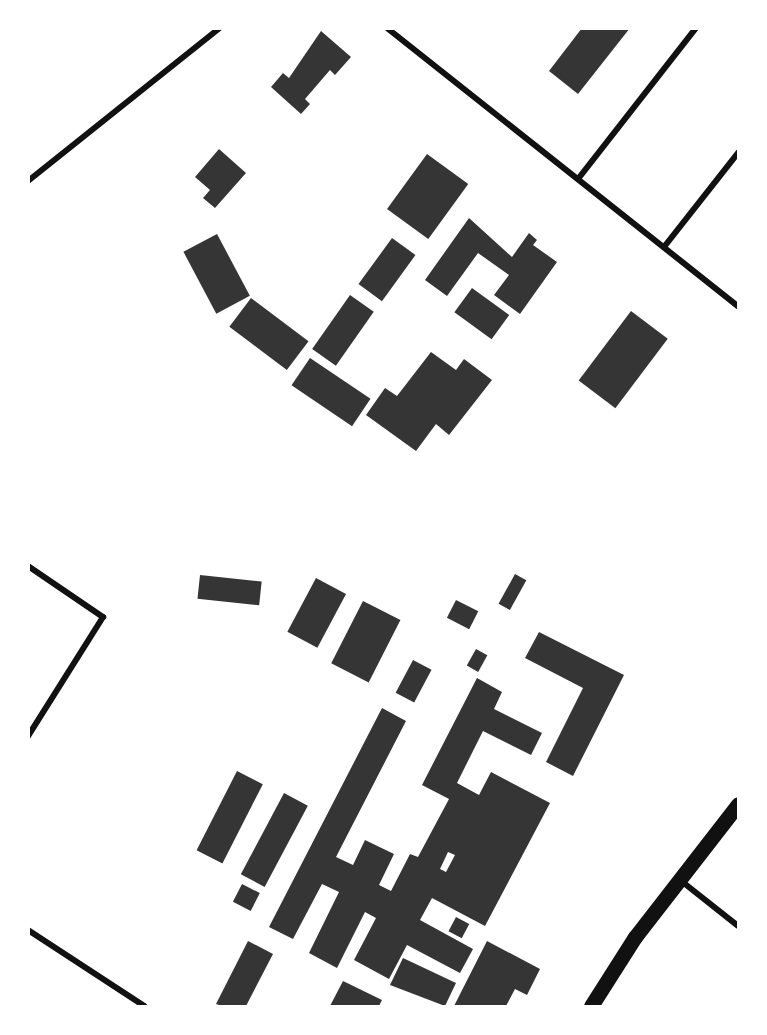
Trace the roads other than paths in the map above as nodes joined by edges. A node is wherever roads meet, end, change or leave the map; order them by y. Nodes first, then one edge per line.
1 (220, 28) edge
2 (387, 28) edge
3 (696, 28) edge
4 (738, 153) edge
5 (578, 179) junction
6 (28, 181) edge
7 (664, 247) junction
8 (738, 306) edge
9 (28, 566) edge
10 (28, 736) edge
11 (738, 804) edge
12 (679, 880) junction
13 (738, 926) edge
14 (28, 930) edge
15 (144, 1006) edge
16 (591, 1006) edge

1 - 6 street
2 - 5 street
3 - 5 street
4 - 7 street
5 - 7 street
7 - 8 street
9 - 10 street
11 - 12 main road
12 - 13 street
12 - 16 main road
14 - 15 street

